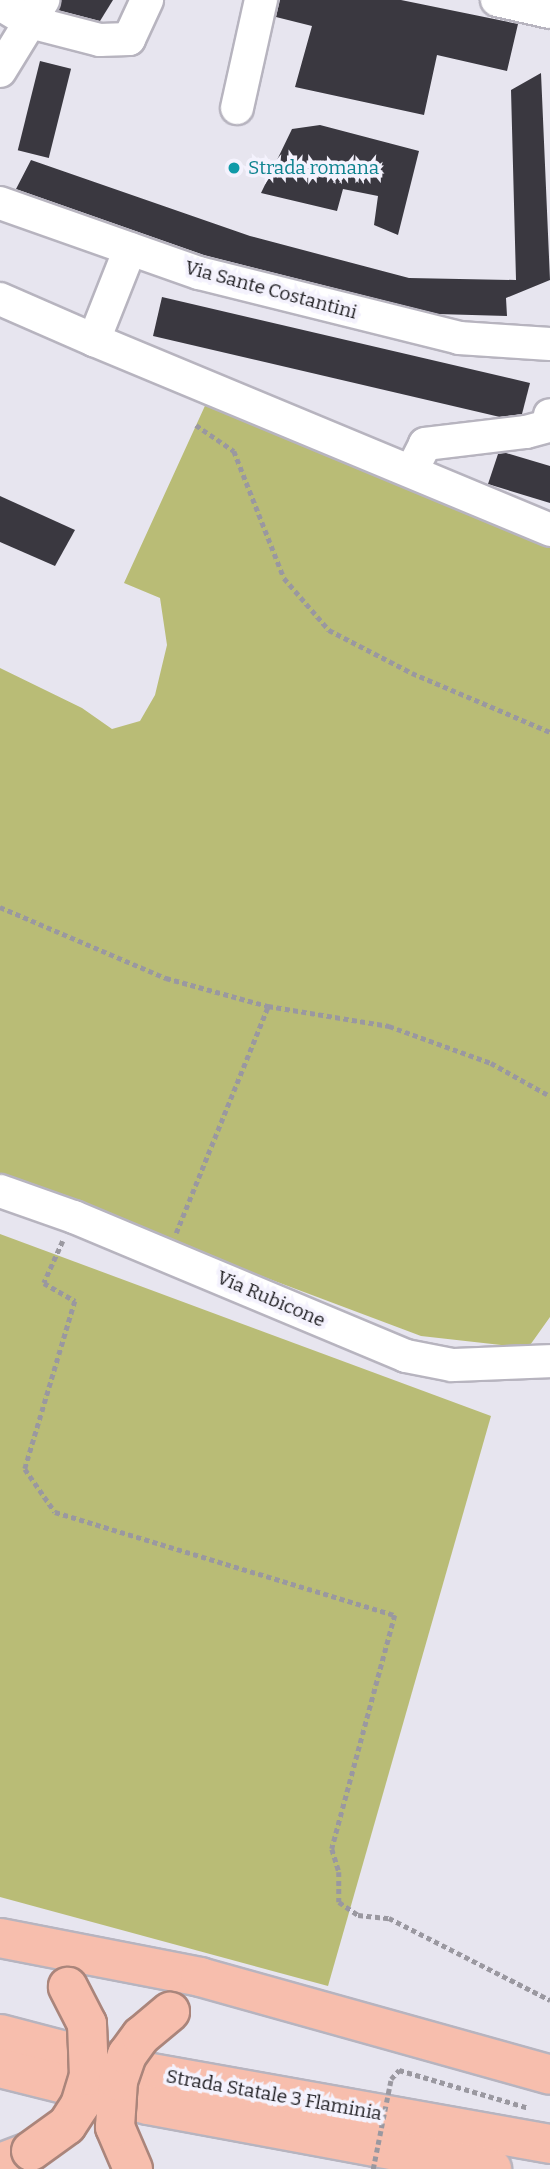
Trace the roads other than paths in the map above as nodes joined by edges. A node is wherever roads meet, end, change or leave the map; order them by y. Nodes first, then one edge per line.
1 (147, 0) edge
2 (261, 0) edge
3 (497, 0) edge
4 (0, 4) edge
5 (36, 11) edge
6 (550, 12) edge
7 (0, 71) edge
8 (237, 108) dead end
9 (0, 203) edge
10 (130, 249) junction
11 (0, 299) edge
12 (94, 340) junction
13 (550, 344) edge
14 (549, 420) edge
15 (412, 470) junction
16 (550, 530) edge
17 (0, 1191) edge
18 (550, 1362) edge
19 (0, 1940) edge
20 (301, 2005) junction
21 (0, 2034) edge
22 (0, 2068) edge
23 (550, 2075) edge
24 (544, 2127) edge
25 (15, 2157) edge
26 (132, 2169) edge
27 (492, 2169) edge

1 - 5 street
2 - 8 street
3 - 6 street
4 - 5 street
5 - 7 street
9 - 10 street, Via Sante Costantini
10 - 12 street
10 - 13 street, Via Sante Costantini
11 - 12 street
12 - 15 street
14 - 15 street
15 - 16 street
17 - 18 street, Via Rubicone
19 - 20 highway
19 - 25 highway, bridge
20 - 23 highway
20 - 26 highway, bridge
21 - 24 highway, Strada Statale 3 Flaminia
22 - 27 highway, Strada Statale 3 Flaminia

